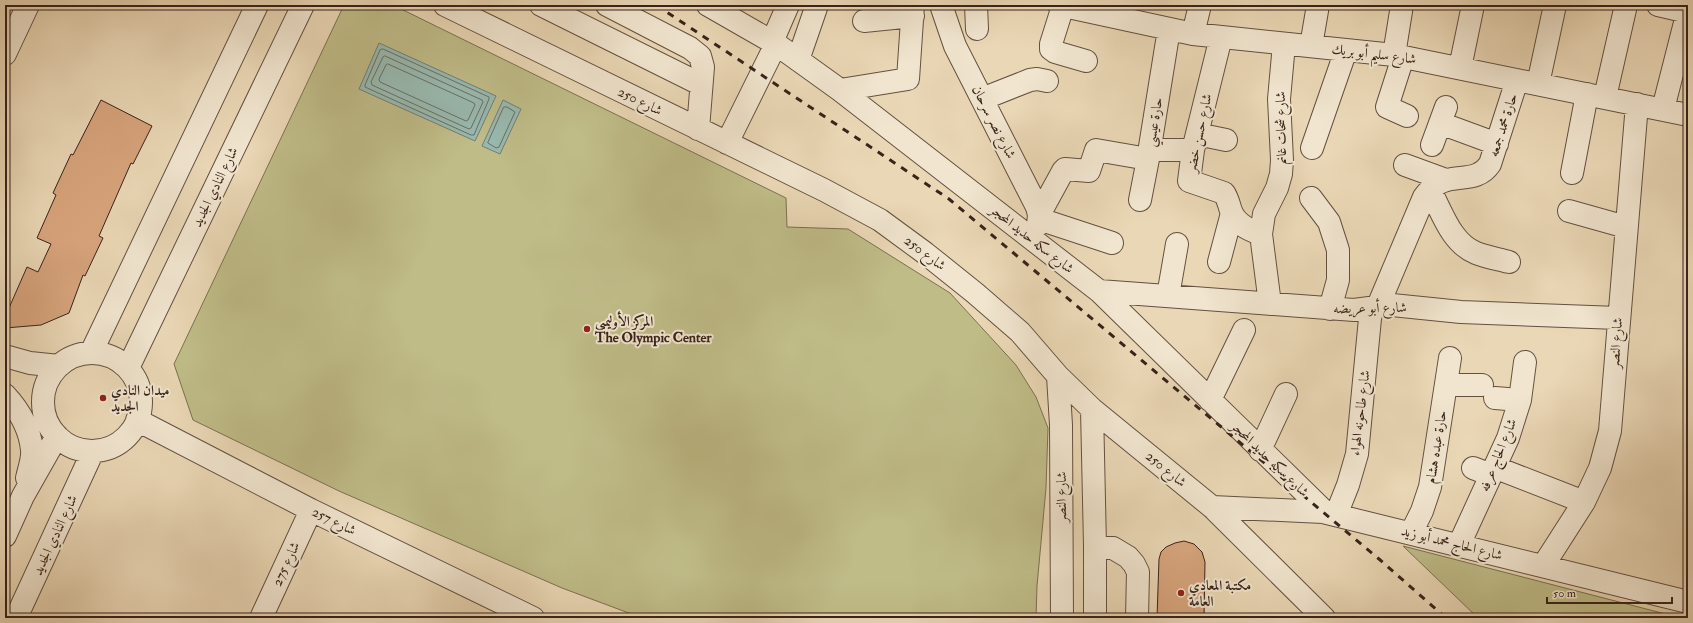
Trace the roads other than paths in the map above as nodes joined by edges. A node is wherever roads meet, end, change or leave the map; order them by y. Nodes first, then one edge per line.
1 (258, 5) edge
2 (303, 5) edge
3 (445, 5) edge
4 (541, 5) edge
5 (607, 5) edge
6 (708, 5) edge
7 (788, 5) edge
8 (817, 5) edge
9 (941, 5) edge
10 (976, 5) edge
11 (1200, 5) edge
12 (1318, 5) edge
13 (1402, 5) edge
14 (1473, 5) edge
15 (1555, 5) edge
16 (1626, 5) edge
17 (1658, 5) edge
18 (1072, 6) edge
19 (913, 10) edge
20 (1688, 12) edge
21 (18, 15) edge
22 (864, 21) dead end
23 (977, 29) dead end
24 (1169, 29) junction
25 (1193, 34) junction
26 (1221, 37) junction
27 (774, 43) junction
28 (1284, 44) junction
29 (1311, 46) junction
30 (1346, 50) junction
31 (5, 54) edge
32 (1399, 56) junction
33 (798, 60) junction
34 (1086, 61) dead end
35 (1460, 68) junction
36 (1047, 81) dead end
37 (1528, 82) junction
38 (700, 84) junction
39 (840, 90) junction
40 (1596, 95) junction
41 (982, 99) junction
42 (1637, 104) junction
43 (1663, 109) junction
44 (1688, 115) edge
45 (1407, 116) dead end
46 (698, 129) junction
47 (1226, 140) dead end
48 (1195, 142) junction
49 (727, 143) junction
50 (1497, 144) junction
51 (1432, 145) dead end
52 (1312, 148) dead end
53 (1149, 154) junction
54 (1405, 165) dead end
55 (1572, 173) dead end
56 (1438, 185) junction
57 (1311, 198) dead end
58 (1140, 200) dead end
59 (1569, 211) dead end
60 (1232, 213) junction
61 (1036, 224) junction
62 (1626, 227) junction
63 (1261, 234) junction
64 (1112, 243) dead end
65 (1177, 244) dead end
66 (1220, 262) dead end
67 (1509, 262) dead end
68 (1099, 291) junction
69 (1168, 296) junction
70 (1270, 304) junction
71 (1374, 307) junction
72 (1330, 309) junction
73 (1618, 318) junction
74 (1244, 330) dead end
75 (91, 352) junction
76 (5, 356) edge
77 (1450, 358) dead end
78 (1525, 362) dead end
79 (58, 366) junction
80 (128, 368) junction
81 (1058, 376) junction
82 (1446, 384) junction
83 (1286, 394) dead end
84 (5, 395) edge
85 (1210, 400) junction
86 (1520, 400) junction
87 (1092, 409) junction
88 (137, 420) junction
89 (57, 436) junction
90 (1260, 450) junction
91 (93, 451) junction
92 (1486, 470) junction
93 (23, 496) junction
94 (1584, 502) junction
95 (1212, 507) junction
96 (311, 510) junction
97 (1331, 514) junction
98 (1412, 533) junction
99 (5, 536) edge
100 (1459, 545) junction
101 (1095, 546) junction
102 (1543, 566) junction
103 (1688, 602) edge
104 (16, 618) edge
105 (262, 618) edge
106 (533, 618) edge
107 (1062, 618) edge
108 (1094, 618) edge
109 (1137, 618) edge
110 (1324, 618) edge

1 - 75 street
2 - 80 street, شارع النادي الجديد
3 - 46 street, شارع 250
4 - 38 street
5 - 38 street
6 - 27 street, شارع سكه حديد المحجر
7 - 27 street
8 - 33 street
9 - 41 street, شارع نصر سرحان
10 - 23 street
11 - 25 street
12 - 29 street
13 - 32 street
14 - 35 street
15 - 37 street, حارة محمد جمعه
16 - 40 street
17 - 20 street
18 - 24 street, شارع سليم أبو بريك
18 - 34 street
19 - 22 street
19 - 39 street
20 - 43 street
21 - 31 street
24 - 25 street, شارع سليم أبو بريك
24 - 53 street, حارة عيسي
25 - 26 street, شارع سليم أبو بريك
26 - 28 street, شارع سليم أبو بريك
26 - 48 street, شارع حسن خضر
27 - 33 street, شارع سكه حديد المحجر
27 - 49 street
28 - 29 street, شارع سليم أبو بريك
28 - 63 street, شارع شحات غانم
29 - 30 street, شارع سليم أبو بريك
30 - 32 street, شارع سليم أبو بريك
30 - 52 street
32 - 35 street, شارع سليم أبو بريك
32 - 45 street
33 - 39 street, شارع سكه حديد المحجر
35 - 37 street, شارع سليم أبو بريك
36 - 41 street
37 - 40 street, شارع سليم أبو بريك
37 - 50 street, حارة محمد جمعه
38 - 46 street
39 - 61 street, شارع سكه حديد المحجر
40 - 42 street, شارع سليم أبو بريك
40 - 55 street
41 - 61 street, شارع نصر سرحان
42 - 43 street, شارع سليم أبو بريك
42 - 62 street, شارع النصر
43 - 44 street, شارع سليم أبو بريك
46 - 49 street, شارع 250
47 - 48 street
48 - 53 street
48 - 60 street, شارع حسن خضر
49 - 81 street, شارع 250
50 - 51 street
50 - 56 street, حارة محمد جمعه
53 - 58 street
53 - 61 street, حارة عيسي
54 - 56 street
56 - 67 street
56 - 71 street, شارع طاحونه الهواء
57 - 72 street
59 - 62 street
60 - 63 street, شارع حسن خضر
60 - 66 street
61 - 64 street
61 - 68 street, شارع سكه حديد المحجر
62 - 73 street, شارع النصر
63 - 70 street, شارع شحات غانم
65 - 69 street
68 - 69 street, شارع أبو عريضه
68 - 85 street, شارع سكه حديد المحجر
69 - 70 street, شارع أبو عريضه
70 - 72 street, شارع أبو عريضه
71 - 72 street, شارع أبو عريضه
71 - 73 street, شارع أبو عريضه
71 - 97 street, شارع طاحونه الهواء
73 - 94 street, شارع النصر
74 - 85 street
75 - 79 street
75 - 80 street
76 - 79 street
77 - 82 street, حارة عبده هشام
78 - 86 street, شارع الحاج عرفه
79 - 89 street
80 - 88 street
81 - 87 street, شارع 250
81 - 107 street, شارع النصر
82 - 86 street
82 - 98 street, حارة عبده هشام
83 - 90 street
84 - 93 street
85 - 90 street, شارع سكه حديد المحجر
86 - 92 street, شارع الحاج عرفه
87 - 95 street, شارع 250
87 - 101 street
88 - 91 street
88 - 96 street, شارع 257
89 - 91 street
89 - 93 street
90 - 97 street, شارع سكه حديد المحجر
91 - 104 street, شارع النادي الجديد
92 - 94 street
92 - 100 street, شارع الحاج عرفه
93 - 99 street
94 - 102 street, شارع النصر
95 - 97 street, شارع الحاج محمد أبو زيد
95 - 110 street, شارع 250
96 - 105 street, شارع 275
96 - 106 street, شارع 257
97 - 98 street, شارع الحاج محمد أبو زيد
98 - 100 street, شارع الحاج محمد أبو زيد
100 - 102 street, شارع الحاج محمد أبو زيد
101 - 108 street
101 - 109 street
102 - 103 street, شارع الحاج محمد أبو زيد

